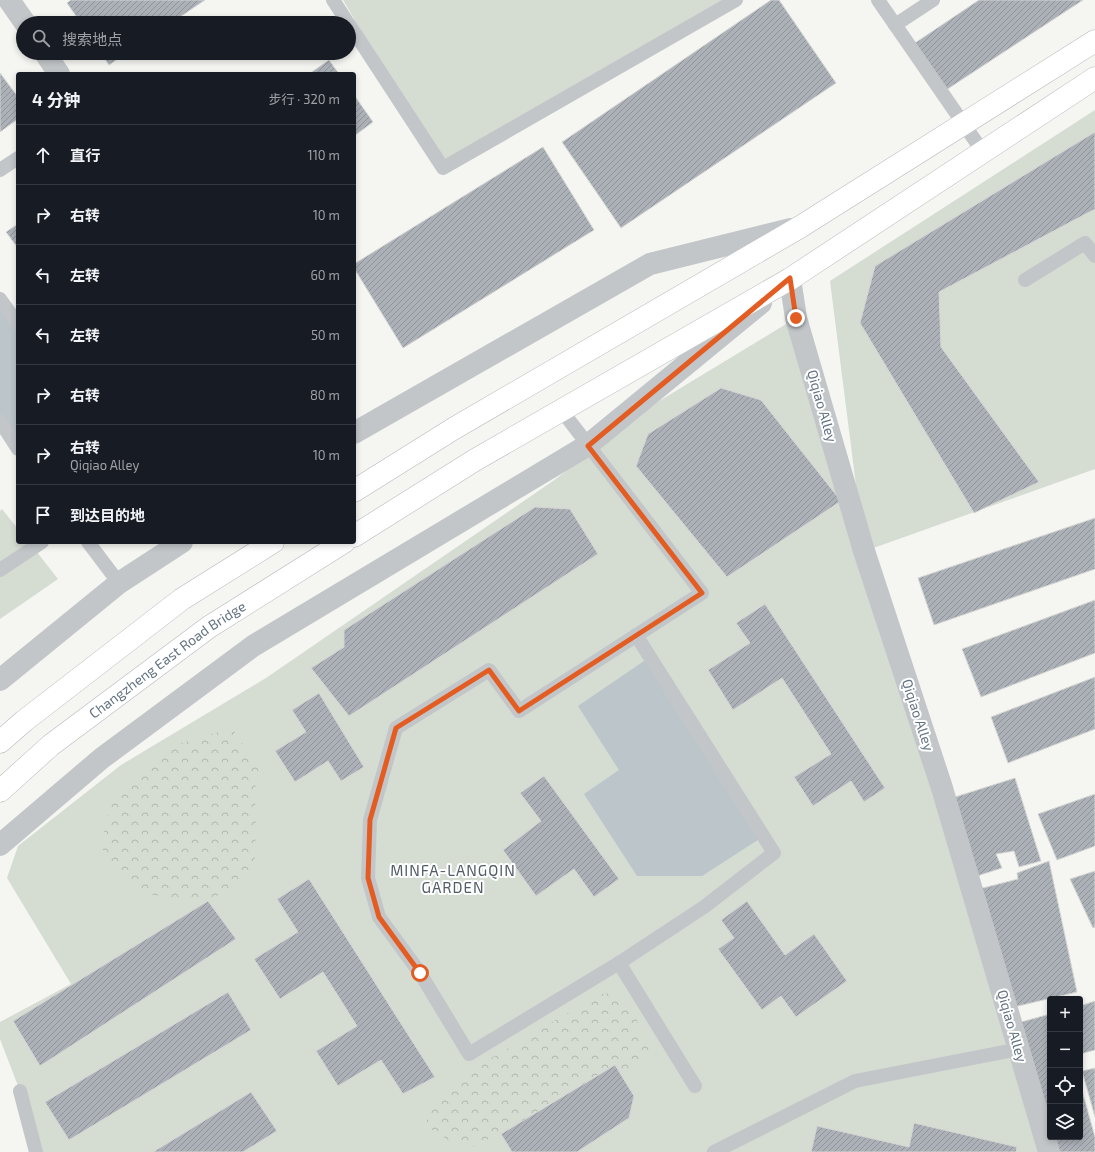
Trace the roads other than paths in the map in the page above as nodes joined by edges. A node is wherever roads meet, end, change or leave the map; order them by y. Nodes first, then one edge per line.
1 (9, 0) edge
2 (333, 0) edge
3 (736, 0) edge
4 (878, 0) edge
5 (933, 0) edge
6 (19, 16) edge
7 (344, 16) edge
8 (895, 25) junction
9 (356, 35) edge
10 (1095, 41) edge
11 (50, 60) edge
12 (58, 72) edge
13 (1095, 78) edge
14 (963, 124) junction
15 (983, 152) junction
16 (16, 159) edge
17 (0, 170) edge
18 (800, 227) junction
19 (1095, 256) edge
20 (790, 278) junction
21 (1025, 280) dead end
22 (0, 299) edge
23 (16, 321) edge
24 (562, 411) junction
25 (0, 421) edge
26 (356, 433) edge
27 (16, 446) edge
28 (588, 446) junction
29 (356, 490) edge
30 (356, 535) edge
31 (39, 544) edge
32 (90, 544) edge
33 (179, 544) edge
34 (270, 544) edge
35 (341, 544) edge
36 (0, 570) edge
37 (119, 582) junction
38 (636, 635) junction
39 (0, 680) edge
40 (0, 742) edge
41 (0, 791) edge
42 (0, 845) edge
43 (619, 963) junction
44 (1019, 1049) junction
45 (695, 1086) dead end
46 (20, 1091) dead end
47 (36, 1152) edge
48 (714, 1152) edge
49 (1049, 1152) edge

1 - 6 street
2 - 7 lane
3 - 9 lane
4 - 8 lane
5 - 8 lane
8 - 14 lane
10 - 14 main road
11 - 12 street
13 - 15 main road
14 - 15 lane
14 - 18 main road
15 - 20 main road
16 - 17 lane
18 - 26 street
18 - 29 main road
19 - 21 lane
20 - 24 main road
20 - 28 street
20 - 44 street, Qiqiao Alley
22 - 23 lane
24 - 28 lane
24 - 30 main road
25 - 27 lane
28 - 38 lane
28 - 42 street
31 - 36 lane
32 - 37 lane
33 - 37 street
34 - 40 main road
35 - 41 main road, Changzheng East Road Bridge
37 - 39 street
38 - 43 lane
38 - 43 lane
43 - 45 lane
44 - 48 lane
44 - 49 street, Qiqiao Alley
46 - 47 lane

